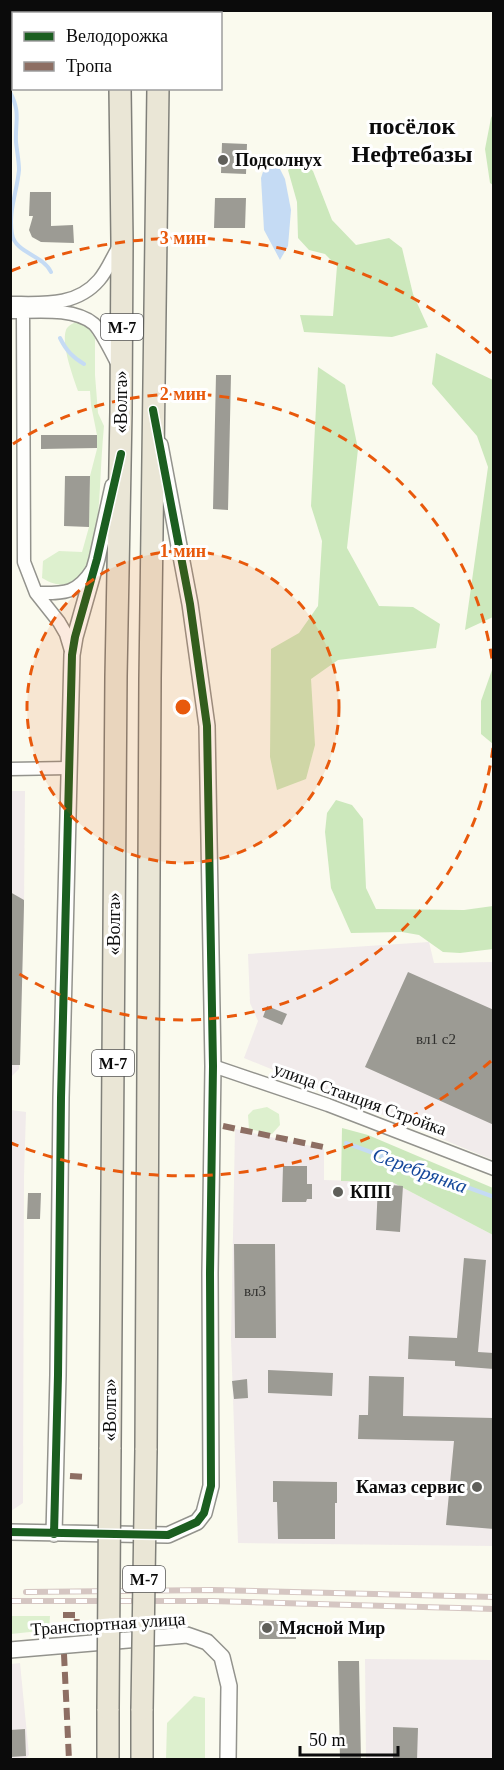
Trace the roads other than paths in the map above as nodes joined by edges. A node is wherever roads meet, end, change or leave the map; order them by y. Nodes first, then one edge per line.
1 (109, 90) edge
2 (120, 90) edge
3 (158, 90) edge
4 (120, 152) junction
5 (122, 241) junction
6 (10, 303) edge
7 (17, 312) edge
8 (121, 370) junction
9 (153, 410) junction
10 (121, 454) junction
11 (94, 567) junction
12 (36, 593) junction
13 (72, 655) junction
14 (69, 768) junction
15 (10, 769) edge
16 (213, 1066) junction
17 (494, 1169) edge
18 (10, 1532) edge
19 (54, 1534) junction
20 (10, 1650) edge
21 (108, 1760) edge
22 (142, 1760) edge
23 (228, 1760) edge

1 - 4 highway
2 - 4 highway, «Волга» / М-7
3 - 9 highway, «Волга» / М-7
4 - 5 highway, «Волга» / М-7
5 - 6 street
5 - 8 highway, «Волга» / М-7
7 - 8 street
7 - 12 street
8 - 10 highway, «Волга» / М-7
9 - 16 street
9 - 22 highway, «Волга» / М-7, bridge
10 - 11 street
10 - 21 highway, «Волга» / М-7, bridge
11 - 12 street
11 - 13 street
12 - 13 street
13 - 14 street
14 - 15 street
14 - 19 street
16 - 17 street, улица Станция Стройка
16 - 19 street
18 - 19 street
20 - 23 street, Транспортная улица

